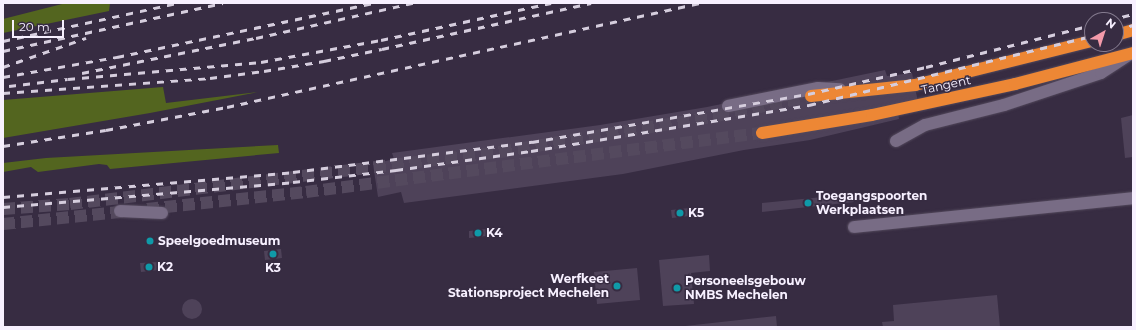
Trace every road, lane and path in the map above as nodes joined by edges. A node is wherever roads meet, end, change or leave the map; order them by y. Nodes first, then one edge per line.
1 (1084, 43) edge
2 (1132, 54) edge
3 (867, 90) junction
4 (810, 96) tunnel mouth
5 (728, 106) dead end
6 (762, 133) tunnel mouth
7 (896, 141) dead end
8 (1133, 198) edge
9 (120, 212) tunnel mouth
10 (162, 213) dead end
11 (854, 227) dead end

1 - 3 highway, Tangent
2 - 6 highway, Tangent
2 - 7 lane
3 - 4 highway, Tangent
3 - 5 lane
8 - 11 lane
9 - 10 lane

